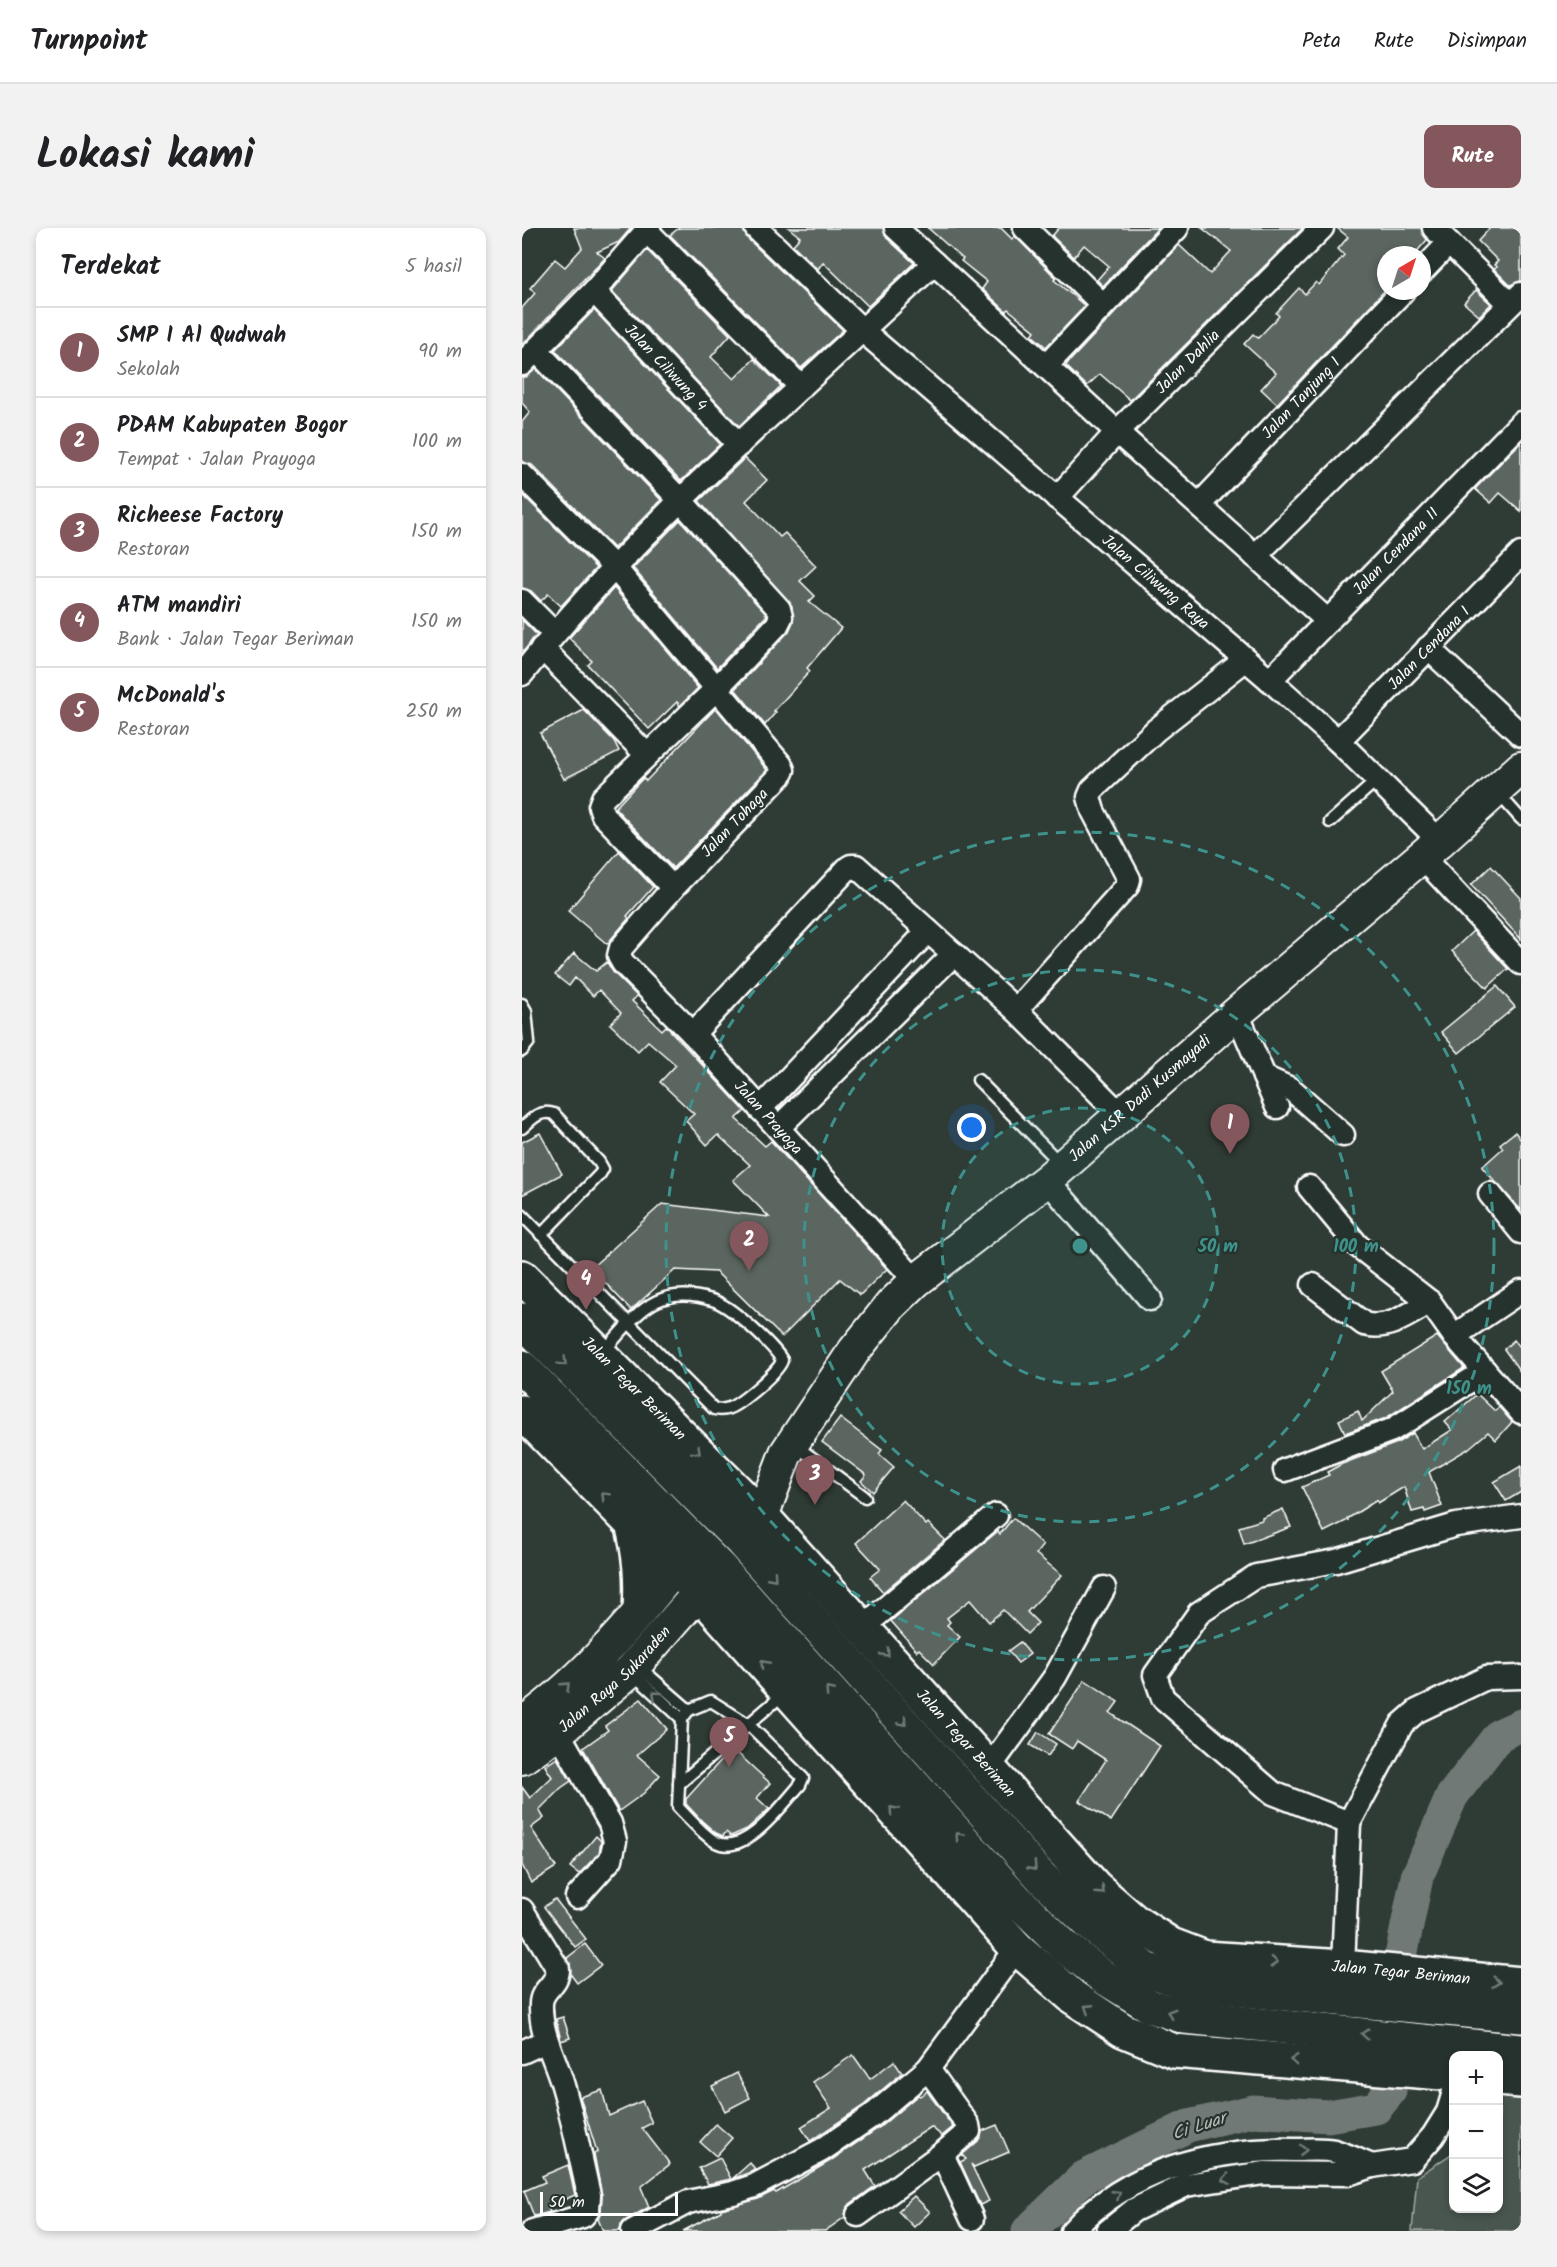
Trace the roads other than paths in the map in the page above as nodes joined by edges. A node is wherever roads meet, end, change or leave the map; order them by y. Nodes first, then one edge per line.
1 (756, 228) edge
2 (896, 228) edge
3 (1025, 228) edge
4 (1176, 228) edge
5 (1322, 228) edge
6 (648, 229) edge
7 (1442, 236) edge
8 (1431, 256) edge
9 (934, 263) junction
10 (594, 291) junction
11 (1516, 299) edge
12 (1394, 300) edge
13 (1103, 305) junction
14 (863, 331) junction
15 (529, 357) edge
16 (1046, 366) junction
17 (801, 387) junction
18 (1521, 423) edge
19 (1117, 432) junction
20 (739, 444) junction
21 (522, 475) edge
22 (1057, 498) junction
23 (681, 501) junction
24 (1199, 505) junction
25 (1521, 554) edge
26 (1255, 556) junction
27 (615, 568) junction
28 (522, 601) edge
29 (1328, 621) junction
30 (548, 641) junction
31 (1428, 648) junction
32 (1245, 660) junction
33 (522, 674) edge
34 (1270, 680) junction
35 (717, 687) junction
36 (1521, 735) edge
37 (1338, 741) junction
38 (647, 755) junction
39 (1521, 768) edge
40 (1377, 780) junction
41 (1497, 792) junction
42 (1521, 819) edge
43 (1330, 822) dead end
44 (1431, 849) junction
45 (673, 888) junction
46 (928, 931) junction
47 (954, 954) junction
48 (619, 956) joint
49 (1521, 963) edge
50 (522, 1004) edge
51 (1016, 1010) junction
52 (1237, 1013) junction
53 (693, 1034) junction
54 (522, 1051) edge
55 (1264, 1077) junction
56 (978, 1080) dead end
57 (1277, 1107) dead end
58 (760, 1108) junction
59 (1122, 1116) junction
60 (522, 1128) edge
61 (778, 1128) junction
62 (1342, 1135) dead end
63 (1054, 1173) junction
64 (1309, 1187) dead end
65 (1490, 1194) dead end
66 (522, 1215) edge
67 (1521, 1232) edge
68 (541, 1234) junction
69 (522, 1277) edge
70 (916, 1281) junction
71 (1313, 1285) dead end
72 (1521, 1292) edge
73 (1150, 1299) dead end
74 (1430, 1302) junction
75 (522, 1320) edge
76 (631, 1323) junction
77 (1454, 1335) junction
78 (601, 1354) junction
79 (522, 1367) edge
80 (1485, 1371) junction
81 (522, 1412) edge
82 (1521, 1412) edge
83 (789, 1448) junction
84 (1285, 1470) dead end
85 (865, 1497) dead end
86 (727, 1504) junction
87 (996, 1515) dead end
88 (762, 1516) junction
89 (1521, 1516) edge
90 (632, 1523) junction
91 (741, 1541) junction
92 (686, 1555) junction
93 (710, 1580) junction
94 (1104, 1588) dead end
95 (640, 1610) junction
96 (863, 1628) junction
97 (633, 1668) junction
98 (1521, 1677) edge
99 (787, 1690) junction
100 (685, 1714) junction
101 (522, 1724) edge
102 (748, 1724) junction
103 (558, 1732) junction
104 (522, 1758) edge
105 (989, 1768) junction
106 (679, 1784) junction
107 (1349, 1823) junction
108 (577, 1897) dead end
109 (522, 1910) edge
110 (1017, 1948) junction
111 (1343, 1967) junction
112 (1521, 1984) edge
113 (1507, 2015) edge
114 (546, 2041) junction
115 (1505, 2050) edge
116 (522, 2052) edge
117 (928, 2069) junction
118 (1449, 2074) edge
119 (1503, 2079) edge
120 (1521, 2081) edge
121 (1450, 2105) edge
122 (942, 2154) junction
123 (1372, 2166) junction
124 (858, 2215) dead end
125 (972, 2219) dead end
126 (557, 2227) edge
127 (1085, 2227) edge
128 (533, 2231) edge
129 (633, 2231) edge
130 (1108, 2231) edge

1 - 14 street, Jalan Ciliwung Raya
2 - 9 street
3 - 13 street
4 - 13 street
5 - 19 street, Jalan Dahlia
6 - 10 street
6 - 17 street
7 - 8 street
7 - 11 street
9 - 14 street
9 - 16 street
10 - 15 street
10 - 20 street, Jalan Ciliwung 4
11 - 26 street
12 - 24 street, Jalan Tanjung 1
13 - 16 street
14 - 17 street
14 - 22 street, Jalan Ciliwung Raya
15 - 23 street
16 - 19 street
17 - 20 street
18 - 29 street, Jalan Cendana II
19 - 22 street, Jalan Dahlia
19 - 24 street
20 - 23 street
21 - 27 street
22 - 32 street, Jalan Ciliwung Raya
23 - 27 street
23 - 35 street
24 - 26 street
25 - 31 street, Jalan Cendana I
26 - 29 street
27 - 30 street
27 - 35 street
28 - 30 street
29 - 34 street, Jalan Cendana II
30 - 33 street
30 - 38 street
31 - 36 street
31 - 37 street, Jalan Cendana I
32 - 34 street, Jalan Ciliwung Raya
32 - 51 street
34 - 37 street, Jalan Ciliwung Raya
35 - 38 street
35 - 45 street, Jalan Tohaga
37 - 40 street, Jalan Ciliwung Raya
38 - 45 street
39 - 41 main road, Jalan KSR Dadi Kusmayadi
40 - 43 lane
40 - 44 street, Jalan Ciliwung Raya
41 - 42 lane
41 - 44 main road, Jalan KSR Dadi Kusmayadi
44 - 49 street, Jalan Ciliwung Raya
44 - 52 main road, Jalan KSR Dadi Kusmayadi
45 - 48 street, Jalan Tohaga
46 - 47 street
46 - 53 street
46 - 58 street
47 - 51 street
47 - 61 street
48 - 53 street, Jalan Prayoga
50 - 54 lane
51 - 59 street
52 - 55 street
52 - 59 main road, Jalan KSR Dadi Kusmayadi
53 - 58 street, Jalan Prayoga
55 - 57 street
55 - 62 street
56 - 63 lane
58 - 61 street, Jalan Prayoga
59 - 63 main road, Jalan KSR Dadi Kusmayadi
60 - 68 lane
61 - 70 street, Jalan Prayoga
63 - 70 main road, Jalan KSR Dadi Kusmayadi
63 - 73 street
64 - 74 street
65 - 67 street
66 - 68 lane
68 - 76 lane
69 - 78 main road, Jalan Tegar Beriman
70 - 83 main road, Jalan KSR Dadi Kusmayadi
71 - 74 street
72 - 77 street
74 - 77 street
75 -> 86 main road, Jalan Tegar Beriman
76 - 76 lane
76 - 78 lane
77 - 80 street
78 -> 86 main road, Jalan Tegar Beriman
79 - 92 main road
80 - 82 street
80 - 84 street
90 -> 81 main road
83 - 85 lane
83 - 86 main road, Jalan KSR Dadi Kusmayadi
83 - 88 main road, Jalan KSR Dadi Kusmayadi
86 - 88 main road, Jalan Tegar Beriman
86 - 91 main road, Jalan Tegar Beriman
86 - 92 main road, Jalan KSR Dadi Kusmayadi
87 - 96 street
88 - 91 main road, Jalan KSR Dadi Kusmayadi
88 - 96 main road, Jalan Tegar Beriman
89 - 107 street
90 - 92 main road
90 - 95 main road
91 - 93 main road, Jalan KSR Dadi Kusmayadi
91 -> 113 main road, Jalan Tegar Beriman
92 - 93 main road
92 - 95 main road, Jalan Raya Sukaraden
93 - 97 main road, Jalan Raya Sukaraden
99 -> 93 main road
115 -> 93 main road
94 - 105 street
101 -> 95 main road, Jalan Raya Sukaraden
96 -> 105 main road, Jalan Tegar Beriman
97 - 100 lane
97 - 103 main road, Jalan Raya Sukaraden
98 - 107 street
99 - 102 lane
110 -> 99 main road
100 - 102 lane
100 - 106 lane
102 - 106 lane
102 - 106 lane
103 - 104 main road, Jalan Raya Sukaraden
103 - 108 street
105 -> 111 main road, Jalan Tegar Beriman
107 - 111 street
109 - 114 street
110 - 117 street
118 -> 110 main road
111 -> 112 main road, Jalan Tegar Beriman
113 - 115 main road
114 - 116 street
114 - 126 street
117 - 122 street
117 - 129 street
119 - 120 main road
121 - 123 street
122 - 124 street
122 - 125 street
127 -> 123 street
123 -> 130 street
126 - 128 street

